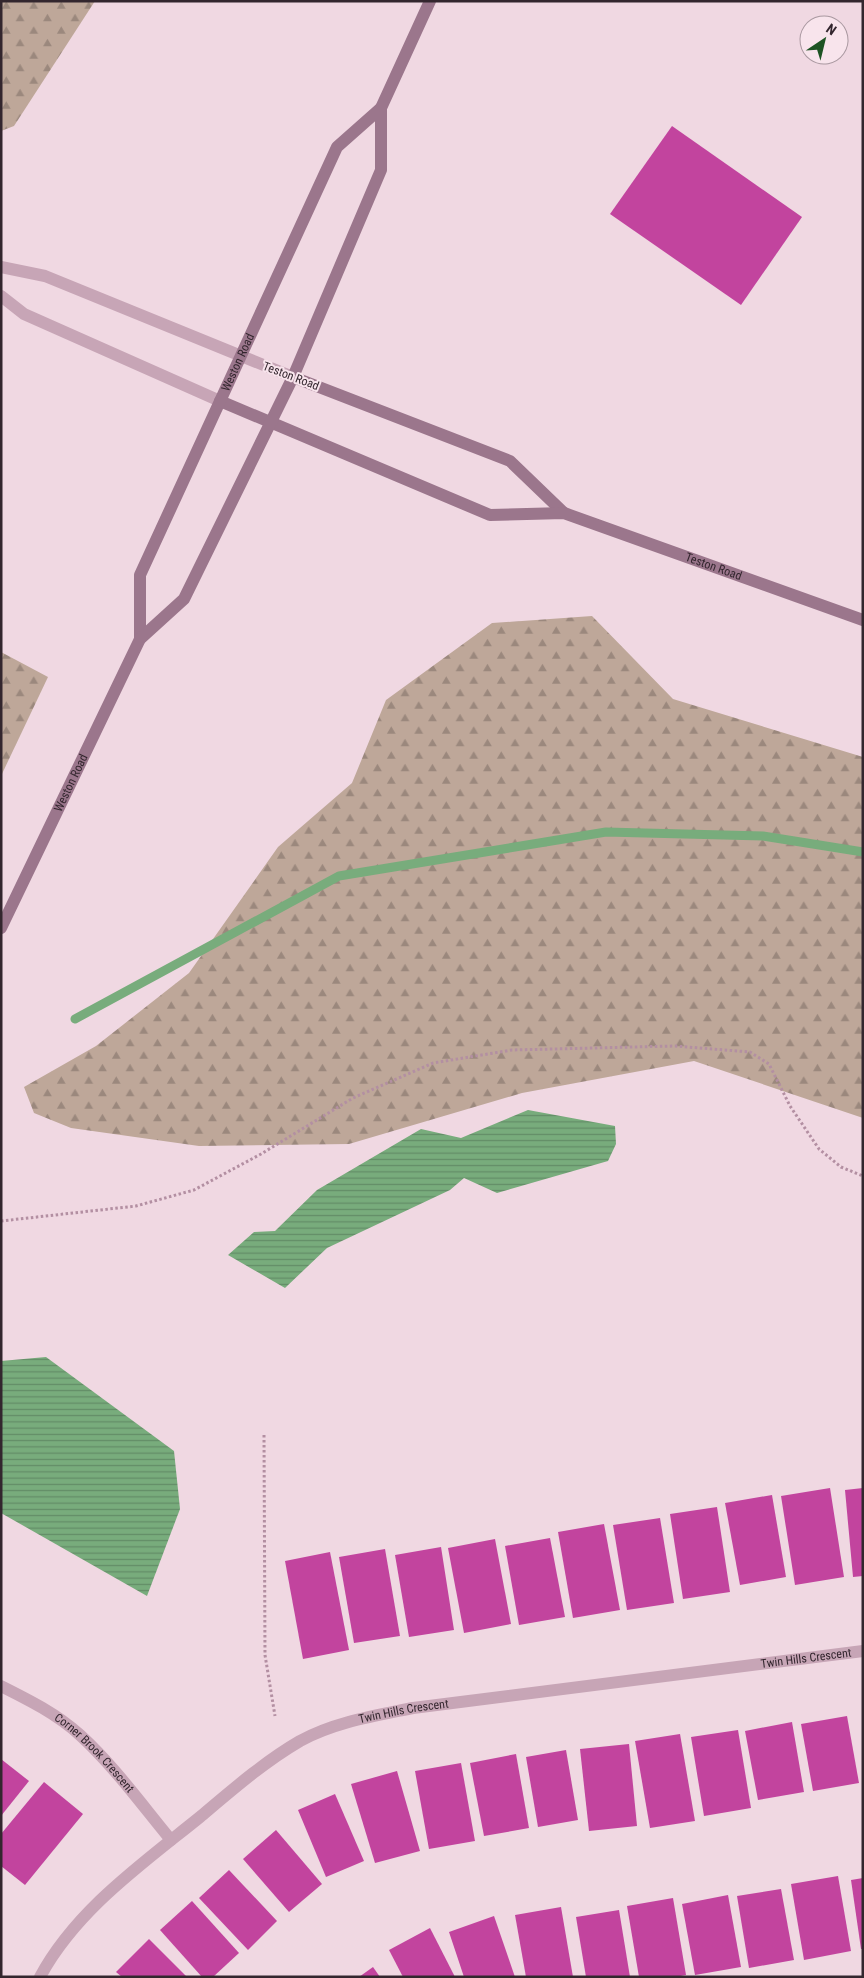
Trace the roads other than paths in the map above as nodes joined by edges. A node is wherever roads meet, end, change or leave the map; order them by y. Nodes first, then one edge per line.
1 (430, 1) edge
2 (381, 108) junction
3 (1, 267) edge
4 (1, 296) edge
5 (240, 356) junction
6 (293, 377) junction
7 (220, 401) junction
8 (270, 424) junction
9 (564, 513) junction
10 (863, 620) edge
11 (140, 639) junction
12 (1, 928) edge
13 (863, 1651) edge
14 (1, 1686) edge
15 (171, 1840) junction
16 (40, 1977) edge

1 - 2 main road, Weston Road
2 - 5 main road, Weston Road
2 - 6 main road, Weston Road
3 - 5 street, Teston Road
4 - 7 street, Teston Road
5 - 6 street, Teston Road
5 - 7 main road, Weston Road
6 - 8 main road, Weston Road
6 - 9 main road, Teston Road
7 - 8 main road, Teston Road
7 - 11 main road, Weston Road
8 - 9 main road, Teston Road
8 - 11 main road, Weston Road
9 - 10 main road, Teston Road
11 - 12 main road, Weston Road
13 - 15 street, Twin Hills Crescent
14 - 15 street, Corner Brook Crescent
15 - 16 street, Twin Hills Crescent

